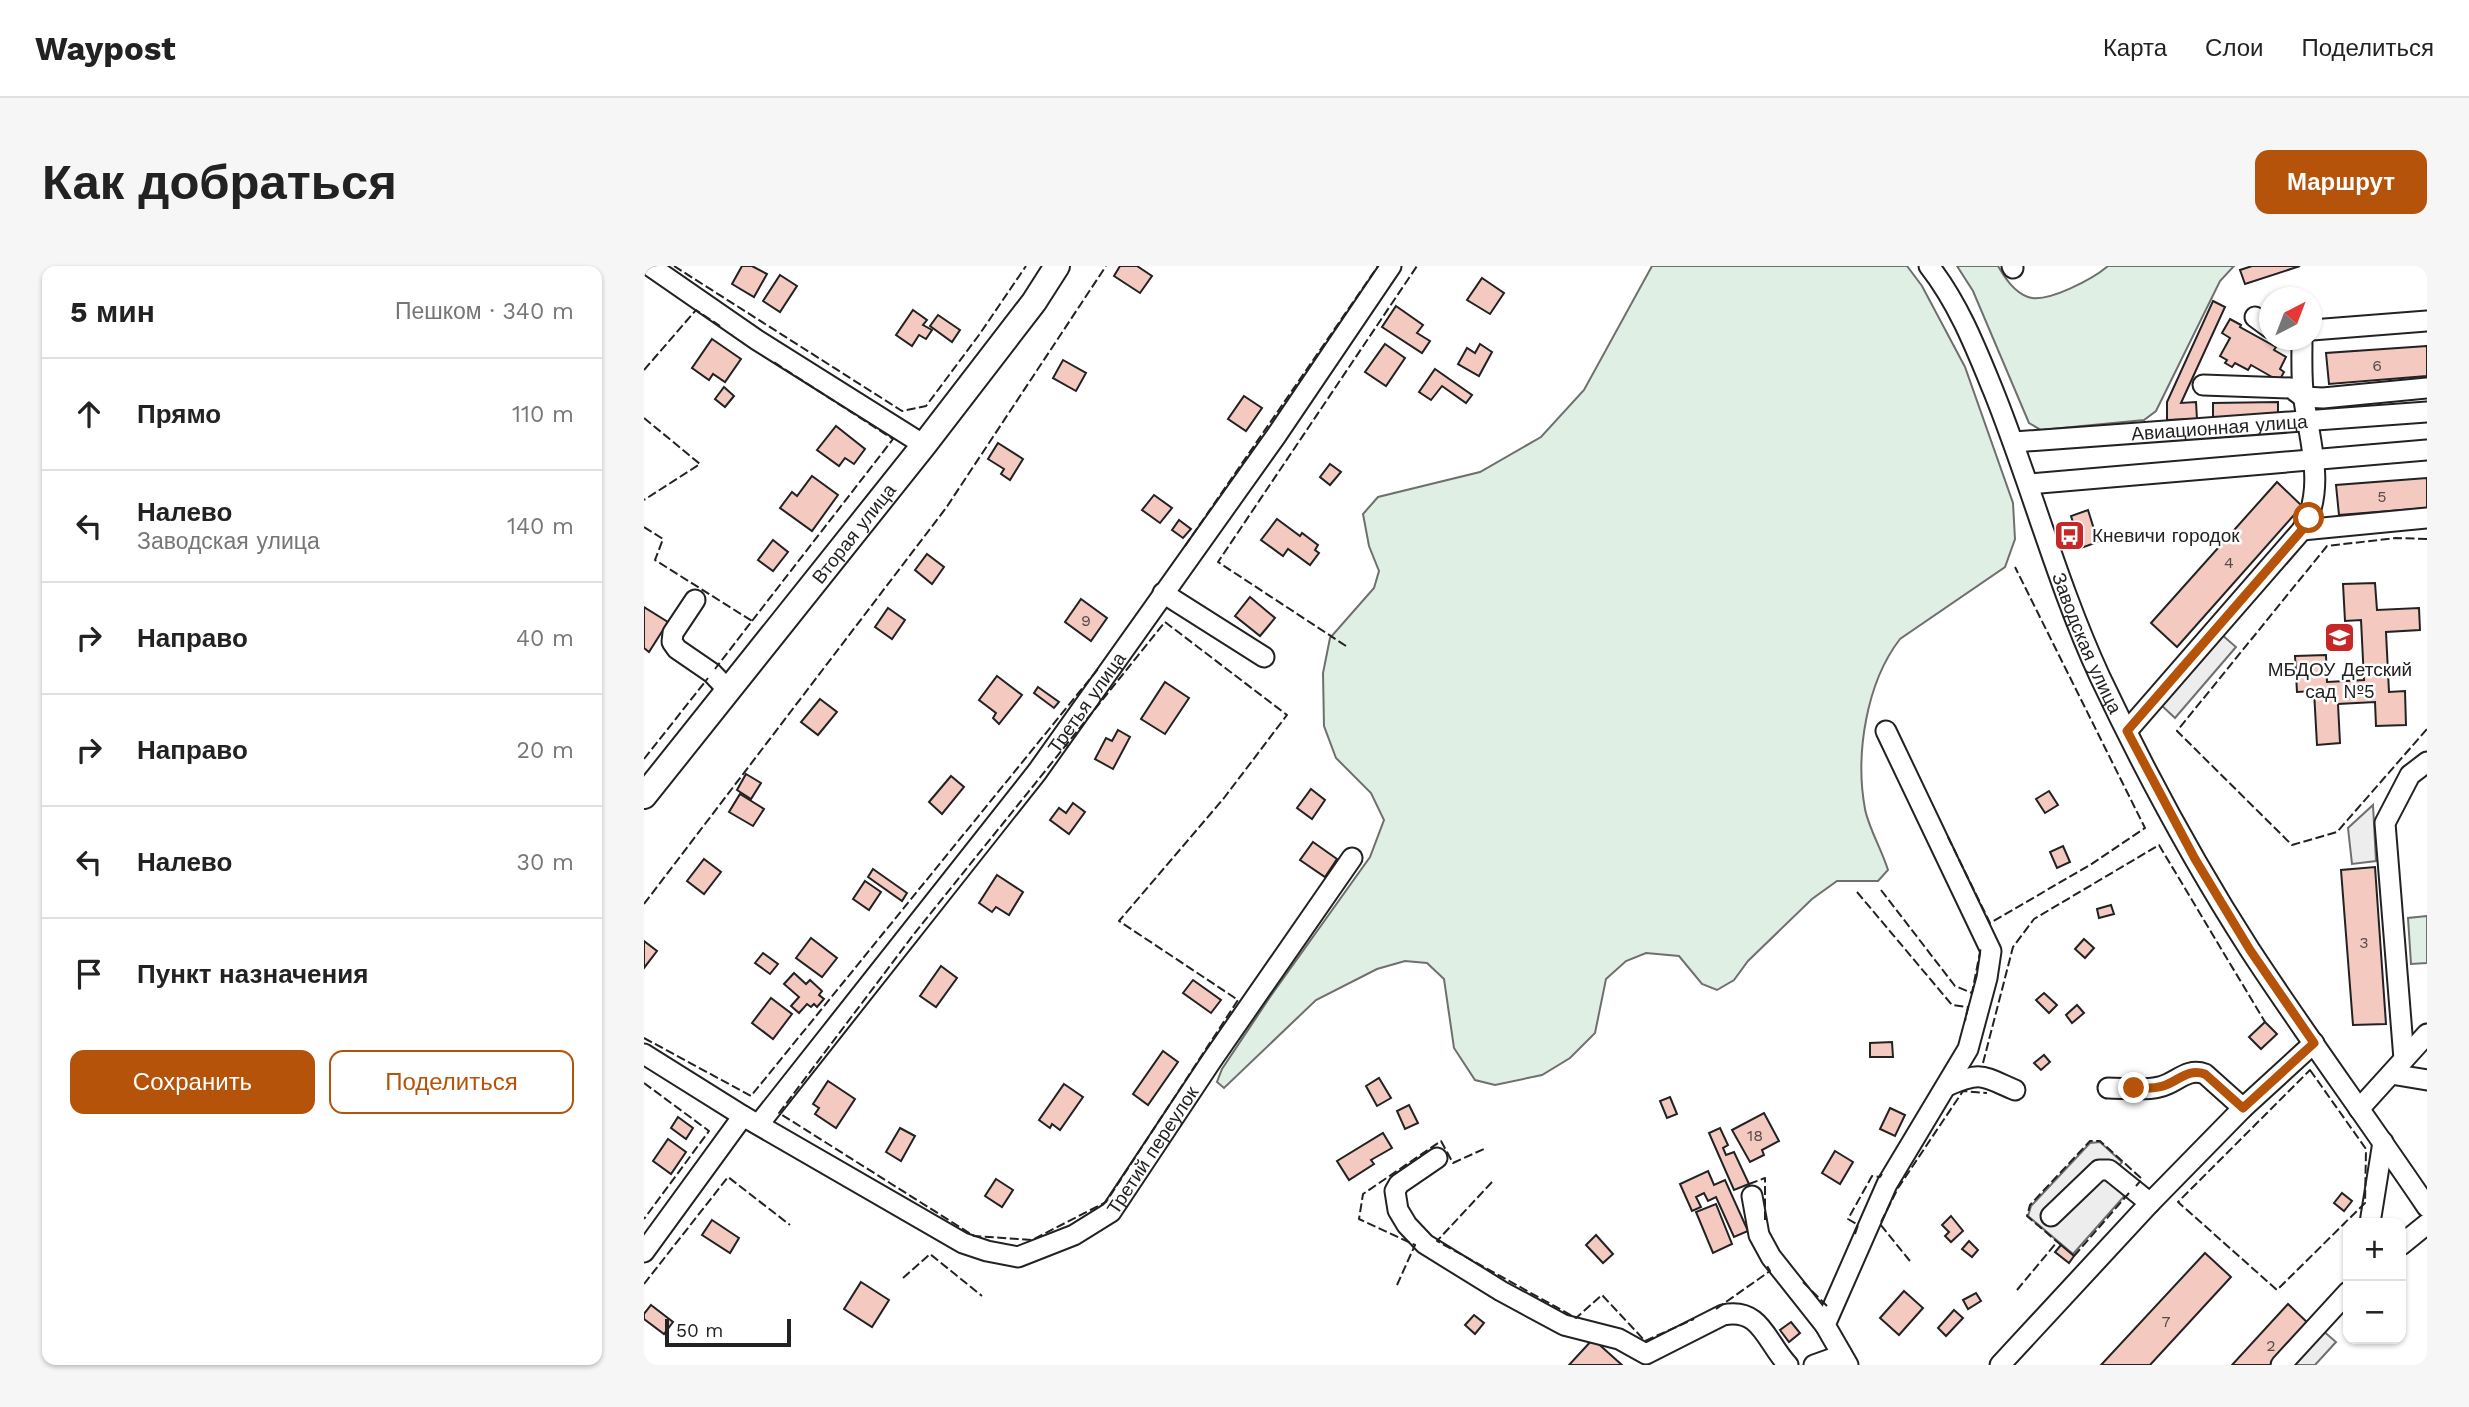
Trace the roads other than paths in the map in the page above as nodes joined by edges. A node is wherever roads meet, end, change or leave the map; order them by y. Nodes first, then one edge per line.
1 (650, 266) edge
2 (1058, 266) edge
3 (1391, 266) edge
4 (1929, 266) edge
5 (2427, 321) edge
6 (2322, 329) edge
7 (2292, 350) edge
8 (2301, 350) edge
9 (2203, 386) dead end
10 (2427, 388) edge
11 (2297, 393) junction
12 (2427, 412) edge
13 (2307, 422) junction
14 (2014, 442) junction
15 (924, 445) junction
16 (2427, 450) edge
17 (2314, 459) junction
18 (2029, 484) junction
19 (2427, 517) edge
20 (2302, 530) junction
21 (1163, 593) junction
22 (695, 600) dead end
23 (1264, 657) dead end
24 (727, 690) junction
25 (1886, 731) dead end
26 (2127, 731) junction
27 (2427, 762) edge
28 (644, 796) edge
29 (1352, 858) dead end
30 (2427, 1034) edge
31 (2314, 1043) junction
32 (644, 1054) edge
33 (2404, 1059) junction
34 (2390, 1074) junction
35 (2427, 1080) edge
36 (1947, 1086) junction
37 (2108, 1088) dead end
38 (2015, 1090) dead end
39 (2243, 1108) junction
40 (2359, 1109) junction
41 (751, 1120) junction
42 (2383, 1142) junction
43 (1437, 1158) dead end
44 (1752, 1196) dead end
45 (2150, 1203) junction
46 (2427, 1207) edge
47 (2051, 1216) dead end
48 (2371, 1218) edge
49 (2427, 1224) edge
50 (2406, 1241) edge
51 (644, 1252) edge
52 (2343, 1297) edge
53 (1825, 1325) junction
54 (1641, 1360) edge
55 (1845, 1360) edge
56 (1788, 1365) edge
57 (1815, 1365) edge
58 (2000, 1365) edge
59 (2281, 1365) edge

1 - 15 street
2 - 15 main road, Вторая улица
3 - 21 street, Третья улица
4 - 14 street, Заводская улица
5 - 6 street
7 - 11 street
8 - 11 street
9 - 11 street
10 - 11 street
11 - 13 street
12 - 13 street, Авиационная улица
13 - 14 street, Авиационная улица
13 - 17 street
14 - 18 street, Заводская улица
15 - 24 main road, Вторая улица
16 - 17 street
17 - 18 street
17 - 20 street
18 - 26 street, Заводская улица
19 - 20 street
20 - 26 street
21 - 23 street
21 - 41 street, Третья улица
22 - 24 street
24 - 28 main road, Вторая улица
25 - 36 street
26 - 31 street, Заводская улица
27 - 33 street
29 - 41 street, Третий переулок
30 - 33 street
31 - 39 street
31 - 40 street, Заводская улица
32 - 41 street, Третий переулок
33 - 34 street
34 - 35 street
34 - 40 street
36 - 38 street
36 - 53 street
37 - 39 street
39 - 45 street
40 - 42 street, Заводская улица
41 - 51 street, Третья улица
42 - 46 street, Заводская улица
42 - 48 street
43 - 54 street
44 - 53 street
45 - 47 street
45 - 58 street
49 - 50 street
52 - 59 street
53 - 55 street
54 - 56 street
55 - 57 street

